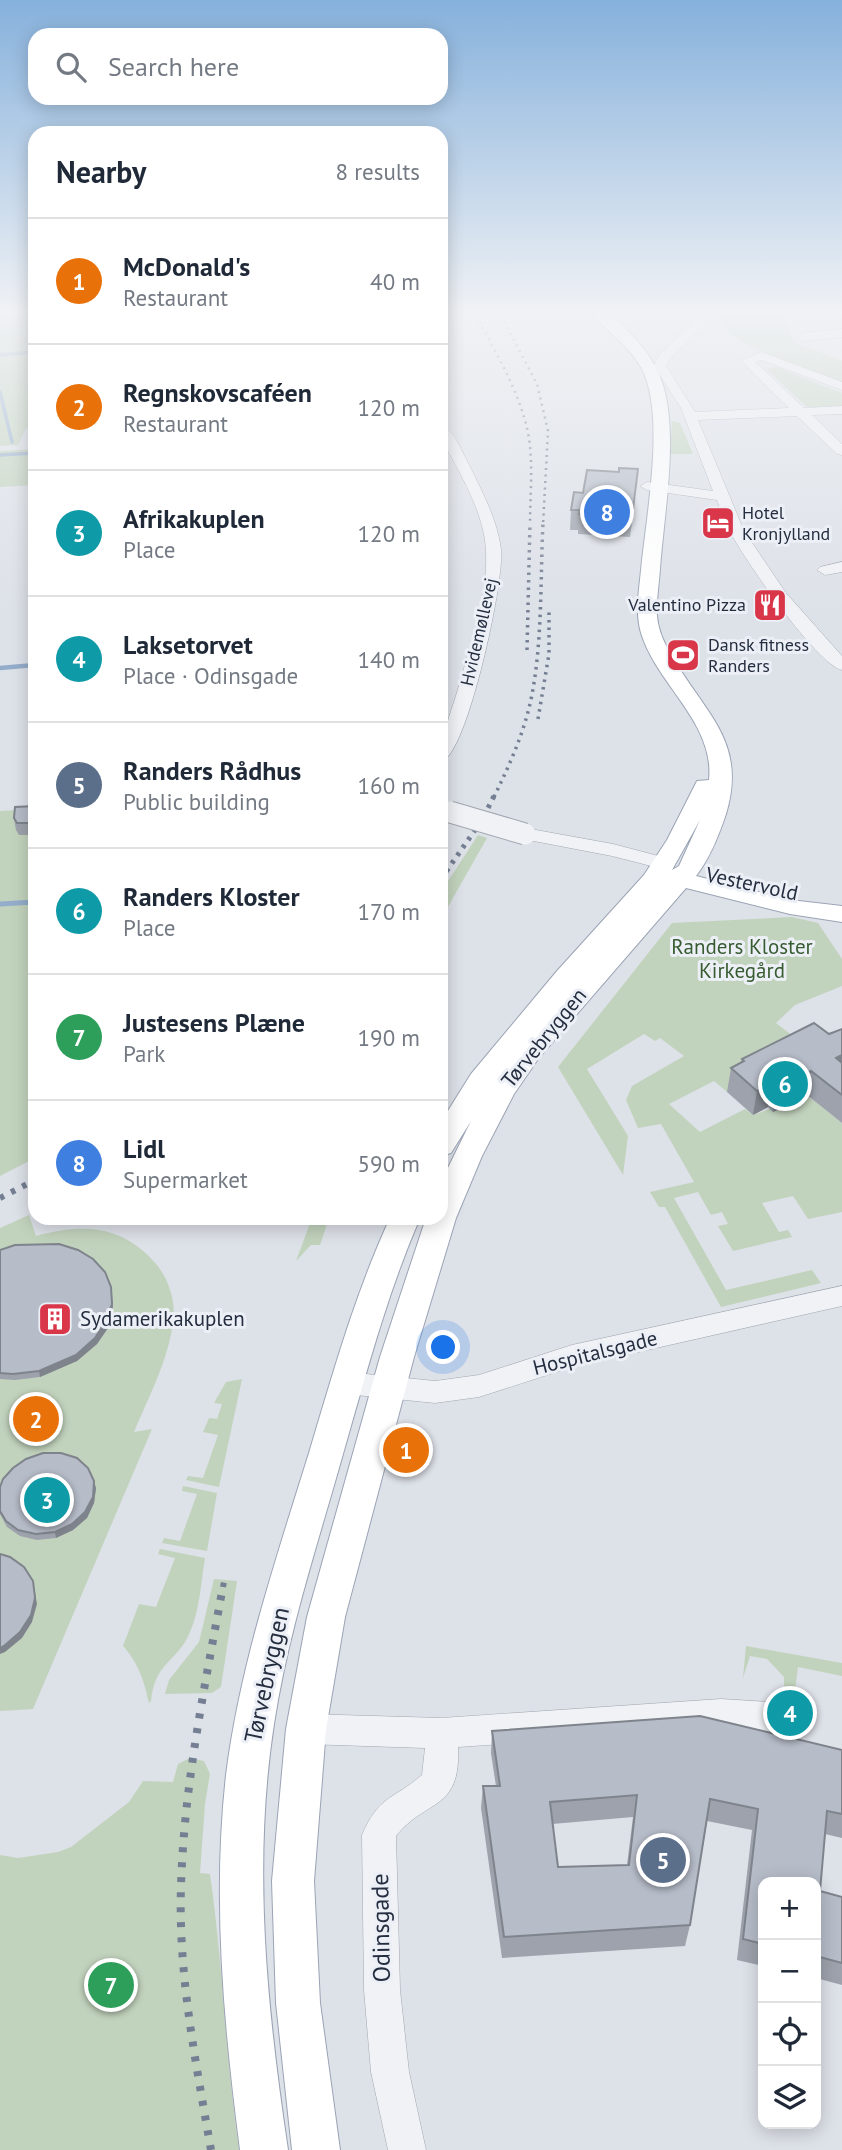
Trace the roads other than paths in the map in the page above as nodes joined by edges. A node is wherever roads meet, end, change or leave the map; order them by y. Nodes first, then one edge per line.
1 (656, 410) edge
2 (657, 410) edge
3 (687, 410) edge
4 (835, 410) edge
5 (798, 412) junction
6 (657, 414) junction
7 (690, 416) junction
8 (448, 438) edge
9 (842, 452) edge
10 (652, 486) junction
11 (722, 496) junction
12 (842, 567) edge
13 (825, 570) dead end
14 (842, 665) edge
15 (448, 742) edge
16 (448, 811) edge
17 (524, 834) joint
18 (673, 871) junction
19 (842, 898) edge
20 (842, 914) edge
21 (448, 1135) edge
22 (448, 1201) edge
23 (402, 1225) edge
24 (439, 1225) edge
25 (842, 1296) edge
26 (346, 1383) junction
27 (389, 1388) junction
28 (770, 1717) dead end
29 (306, 1729) junction
30 (441, 1733) junction
31 (264, 2150) edge
32 (316, 2150) edge
33 (407, 2150) edge

1 - 6 main road
2 - 6 main road
3 - 7 street
4 - 5 street
5 - 7 street
5 - 9 street
6 - 10 main road
7 - 11 street
8 - 15 street, Hvidemøllevej
10 - 11 street
10 - 18 main road
11 - 14 street
12 - 13 street
16 - 17 street, bridge
17 - 18 street
18 - 19 main road, Vestervold
18 - 20 main road, Vestervold
18 - 21 main road, Tørvebryggen
18 - 22 main road, Tørvebryggen
23 - 26 main road, Tørvebryggen
24 - 27 main road, Tørvebryggen
25 - 27 street, Hospitalsgade
26 - 27 street, Hospitalsgade
26 - 31 main road, Tørvebryggen
27 - 29 main road, Tørvebryggen
28 - 30 street
29 - 30 street
29 - 32 main road, Tørvebryggen
30 - 33 street, Odinsgade

